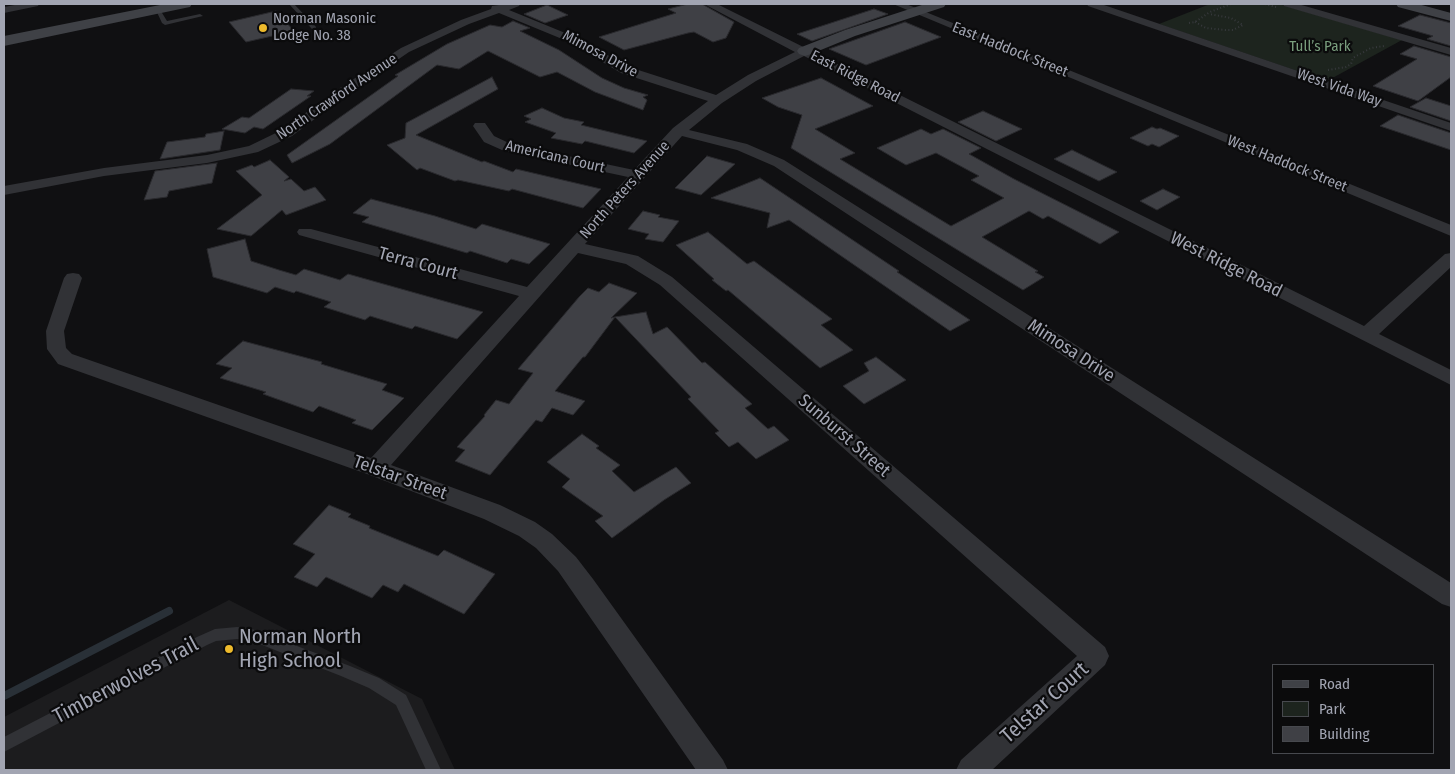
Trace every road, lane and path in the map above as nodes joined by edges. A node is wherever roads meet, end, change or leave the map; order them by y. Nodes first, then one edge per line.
1 (34, 4) edge
2 (185, 4) edge
3 (291, 4) edge
4 (485, 4) edge
5 (515, 4) edge
6 (709, 4) edge
7 (898, 4) edge
8 (939, 4) edge
9 (1092, 4) edge
10 (1264, 4) edge
11 (1403, 4) edge
12 (1283, 6) edge
13 (156, 7) edge
14 (500, 9) junction
15 (4, 10) edge
16 (916, 11) junction
17 (1208, 14) dead end
18 (200, 16) dead end
19 (1451, 17) edge
20 (1195, 22) dead end
21 (314, 28) dead end
22 (4, 41) edge
23 (1388, 45) dead end
24 (804, 51) junction
25 (1451, 52) edge
26 (1322, 70) dead end
27 (1123, 96) joint
28 (717, 100) junction
29 (480, 126) dead end
30 (1451, 127) edge
31 (678, 131) junction
32 (1000, 151) joint
33 (638, 175) junction
34 (4, 190) edge
35 (1451, 231) edge
36 (305, 232) dead end
37 (574, 247) junction
38 (1451, 258) edge
39 (73, 278) dead end
40 (532, 294) junction
41 (1366, 335) junction
42 (1451, 378) edge
43 (375, 468) junction
44 (1451, 596) edge
45 (1096, 656) joint
46 (4, 745) edge
47 (434, 770) edge
48 (713, 770) edge
49 (971, 770) edge

1 - 15 street
2 - 13 main road
3 - 21 lane
4 - 14 street, Mimosa Drive
5 - 14 street, North Crawford Avenue
6 - 24 street, East Ridge Road
7 - 16 street, East Haddock Street
8 - 16 main road, North Peters Avenue
9 - 30 street, West Vida Way
10 - 12 path
11 - 19 main road
12 - 25 street
13 - 18 lane
13 - 22 main road
14 - 28 street, Mimosa Drive
14 - 34 street, North Crawford Avenue
16 - 24 main road, North Peters Avenue
16 - 27 street, East Haddock Street
17 - 20 path
23 - 26 path
24 - 28 street, North Peters Avenue
24 - 32 street, East Ridge Road
27 - 35 street, West Haddock Street
28 - 31 street, North Peters Avenue
29 - 33 street, Americana Court
31 - 33 street, North Peters Avenue
31 - 44 street, Mimosa Drive
32 - 41 street, West Ridge Road
33 - 37 street, North Peters Avenue
36 - 40 street, Terra Court
37 - 40 street, North Peters Avenue
37 - 45 street, Sunburst Street
38 - 41 street
39 - 43 street, Telstar Street
40 - 43 street, North Peters Avenue
41 - 42 street, West Ridge Road
43 - 48 street, Telstar Street
45 - 49 street, Telstar Court
46 - 47 lane, Timberwolves Trail

